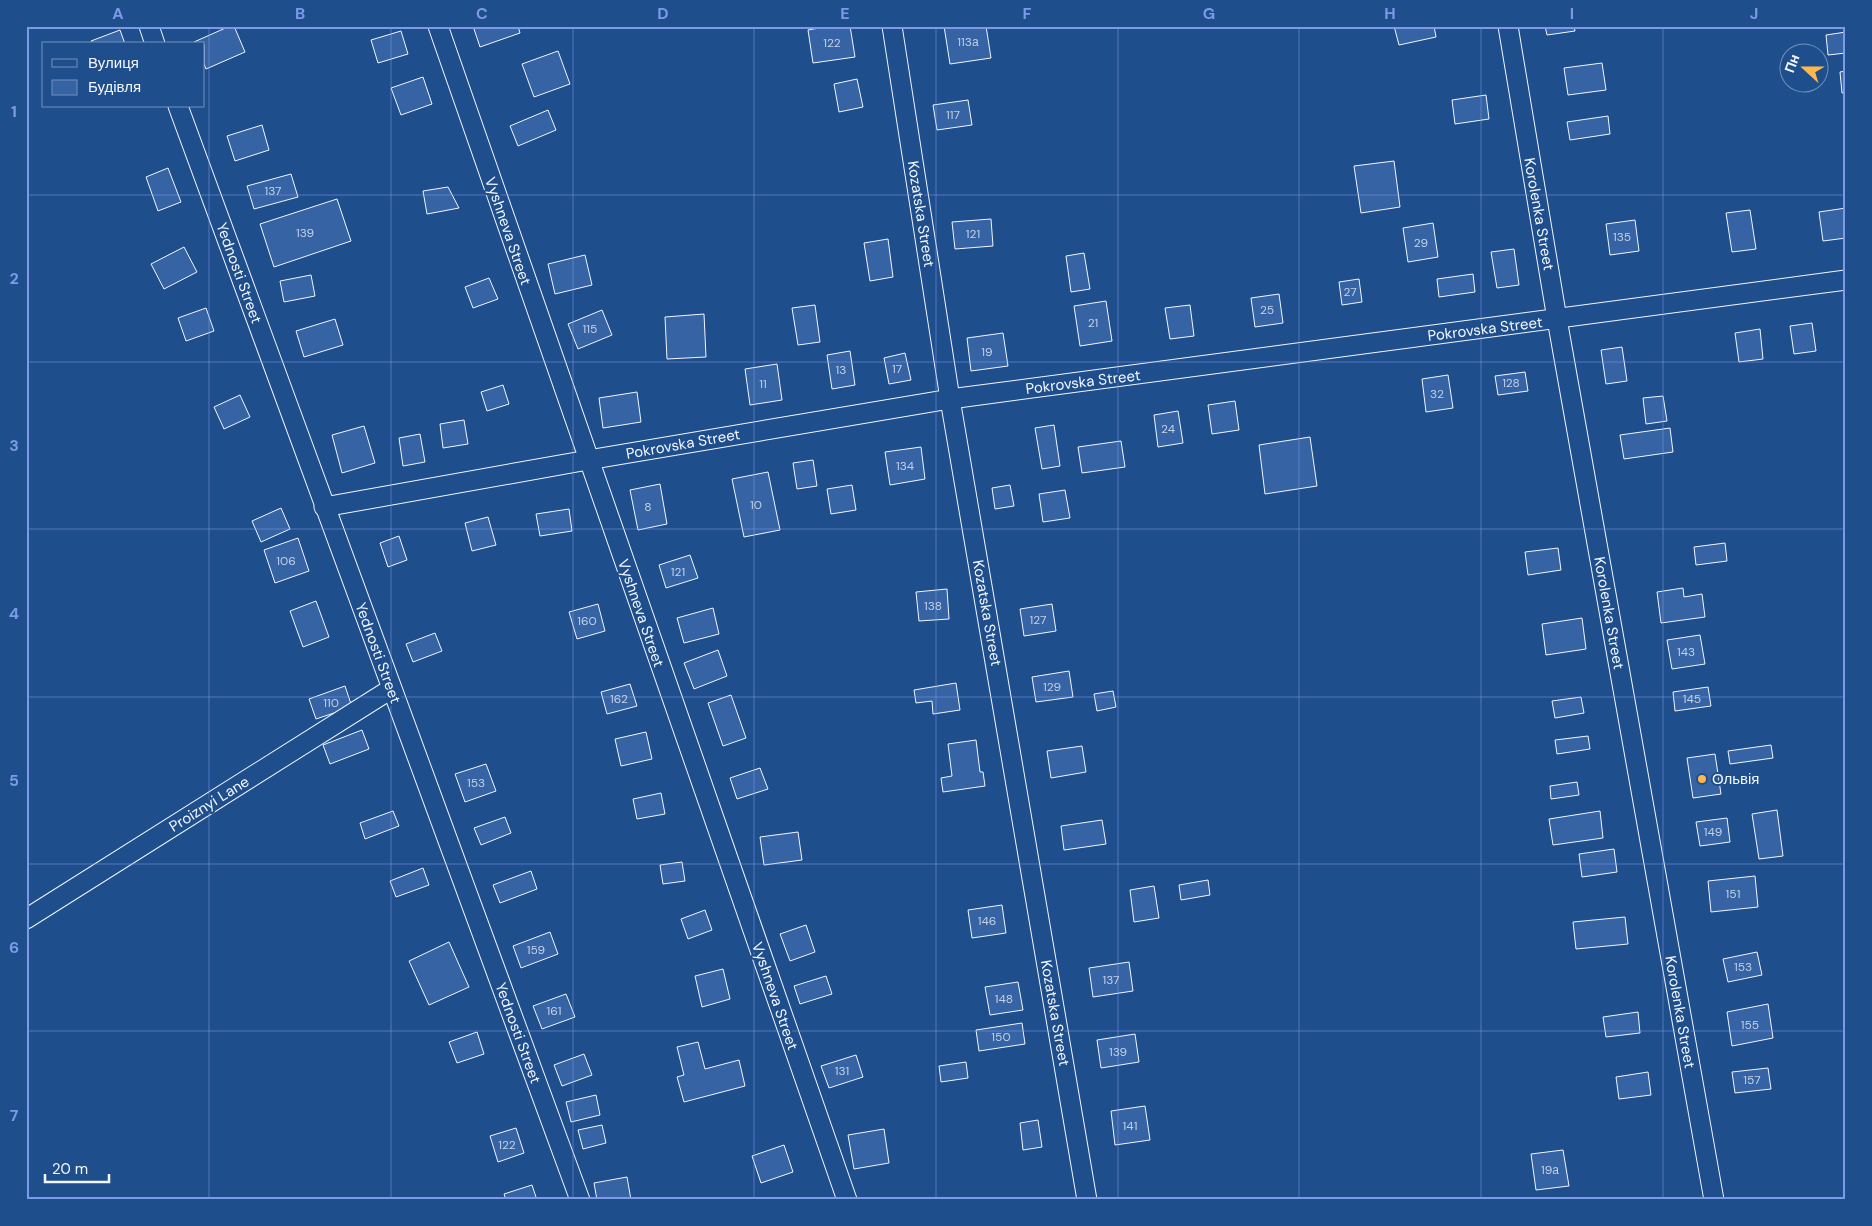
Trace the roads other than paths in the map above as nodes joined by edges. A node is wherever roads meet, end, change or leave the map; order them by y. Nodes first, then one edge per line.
1 (149, 26) edge
2 (438, 26) edge
3 (892, 26) edge
4 (1508, 26) edge
5 (154, 42) edge
6 (179, 108) edge
7 (1846, 280) edge
8 (1557, 319) junction
9 (950, 399) junction
10 (588, 460) junction
11 (324, 507) junction
12 (391, 689) junction
13 (26, 919) edge
14 (580, 1200) edge
15 (847, 1200) edge
16 (1087, 1200) edge
17 (1714, 1200) edge

1 - 5 street
2 - 10 street, Vyshneva Street
3 - 9 street, Kozatska Street
4 - 8 street, Korolenka Street
6 - 11 street, Yednosti Street
7 - 8 street, Pokrovska Street
8 - 9 street, Pokrovska Street
8 - 17 street, Korolenka Street
9 - 10 street, Pokrovska Street
9 - 16 street, Kozatska Street
10 - 11 street, Pokrovska Street
10 - 15 street, Vyshneva Street
11 - 12 street, Yednosti Street
12 - 13 street, Proiznyi Lane
12 - 14 street, Yednosti Street

